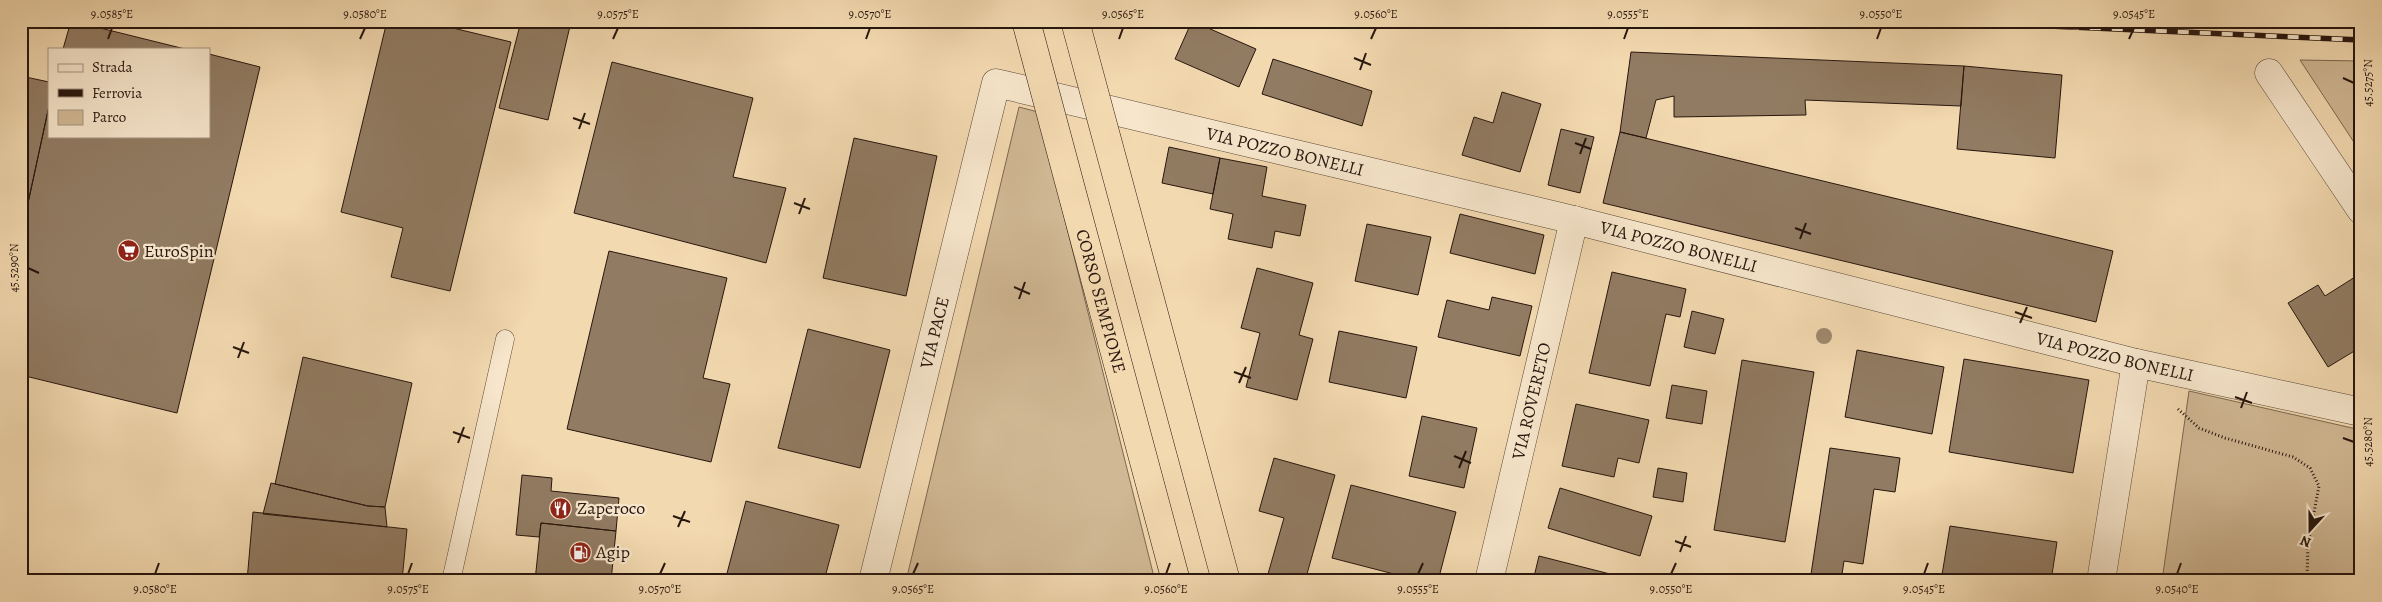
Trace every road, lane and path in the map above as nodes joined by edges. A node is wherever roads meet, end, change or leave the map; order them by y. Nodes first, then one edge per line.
1 (1026, 21) edge
2 (1075, 21) edge
3 (2269, 73) dead end
4 (996, 83) joint
5 (2361, 210) edge
6 (1574, 220) junction
7 (505, 339) dead end
8 (2136, 363) junction
9 (2175, 406) dead end
10 (2361, 412) edge
11 (450, 581) edge
12 (873, 581) edge
13 (1176, 581) edge
14 (1226, 581) edge
15 (1489, 581) edge
16 (2100, 581) edge
17 (2307, 581) edge

1 - 13 highway, CORSO SEMPIONE, bridge
2 - 14 highway, bridge
3 - 5 street
4 - 6 street, VIA POZZO BONELLI
4 - 12 street, VIA PACE
6 - 8 street, VIA POZZO BONELLI
6 - 15 street, VIA ROVERETO
7 - 11 lane
8 - 10 street, VIA POZZO BONELLI
8 - 16 street
9 - 17 path

